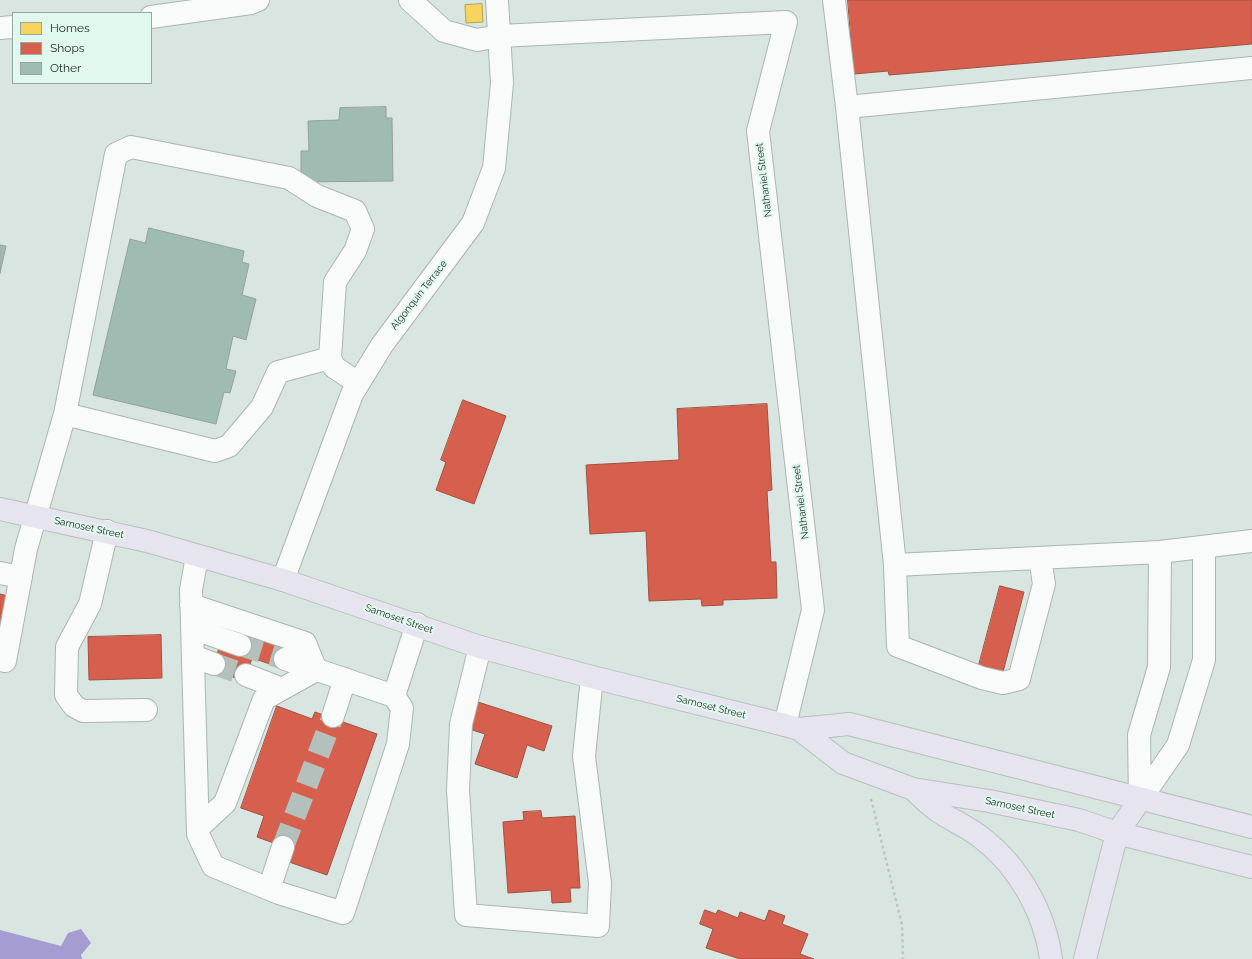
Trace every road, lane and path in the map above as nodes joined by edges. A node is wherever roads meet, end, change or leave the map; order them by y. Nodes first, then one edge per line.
1 (258, 0) edge
2 (410, 0) edge
3 (497, 0) edge
4 (834, 0) edge
5 (152, 17) edge
6 (12, 27) edge
7 (0, 28) edge
8 (499, 36) junction
9 (1252, 68) edge
10 (847, 107) junction
11 (330, 358) junction
12 (358, 383) junction
13 (65, 414) junction
14 (0, 509) edge
15 (35, 516) junction
16 (107, 531) junction
17 (1252, 541) edge
18 (1204, 546) junction
19 (1160, 552) junction
20 (197, 556) junction
21 (1040, 558) junction
22 (895, 565) junction
23 (0, 573) edge
24 (21, 577) junction
25 (283, 580) junction
26 (191, 605) junction
27 (416, 624) junction
28 (192, 628) junction
29 (240, 645) tunnel mouth
30 (480, 647) junction
31 (193, 656) junction
32 (285, 659) tunnel mouth
33 (0, 660) edge
34 (214, 664) tunnel mouth
35 (316, 670) junction
36 (246, 675) tunnel mouth
37 (592, 677) junction
38 (345, 680) junction
39 (282, 689) junction
40 (394, 696) junction
41 (146, 710) dead end
42 (333, 716) tunnel mouth
43 (792, 727) junction
44 (913, 789) junction
45 (871, 799) dead end
46 (1140, 800) junction
47 (1252, 827) edge
48 (198, 828) junction
49 (1117, 833) junction
50 (283, 847) tunnel mouth
51 (1252, 867) edge
52 (269, 889) junction
53 (903, 959) edge
54 (1051, 959) edge
55 (1085, 959) edge

1 - 5 street
2 - 8 street, Nathaniel Street
3 - 8 street, Algonquin Terrace
4 - 10 street
6 - 7 street
8 - 12 street, Algonquin Terrace
8 - 43 street, Nathaniel Street
9 - 10 street
10 - 22 street
11 - 12 street
11 - 13 street
11 - 13 street
12 - 25 street, Algonquin Terrace
13 - 15 street
14 - 15 highway, Samoset Street
15 - 16 highway, Samoset Street
15 - 24 street
16 - 20 highway, Samoset Street
16 - 41 street
17 - 18 street
18 - 19 street
18 - 46 street
19 - 21 street
19 - 46 street
20 - 25 highway, Samoset Street
20 - 26 street
21 - 22 street
21 - 22 street
23 - 24 street
24 - 33 street
25 - 27 highway, Samoset Street
26 - 28 street
26 - 35 street
27 - 30 highway, Samoset Street
27 - 40 street
28 - 29 street
28 - 31 street
30 - 37 highway, Samoset Street
30 - 37 street
31 - 34 street
31 - 48 street
32 - 35 street
35 - 38 street
35 - 39 street
36 - 39 street
37 - 43 highway, Samoset Street
38 - 40 street
38 - 42 street
39 - 48 street
40 - 52 street
43 - 44 highway, Samoset Street
43 - 46 highway, Samoset Street
44 - 49 highway, Samoset Street
44 - 54 highway
45 - 53 path
46 - 47 highway, Samoset Street
46 - 49 highway
48 - 52 street
49 - 51 highway, Samoset Street
49 - 55 highway
50 - 52 street

